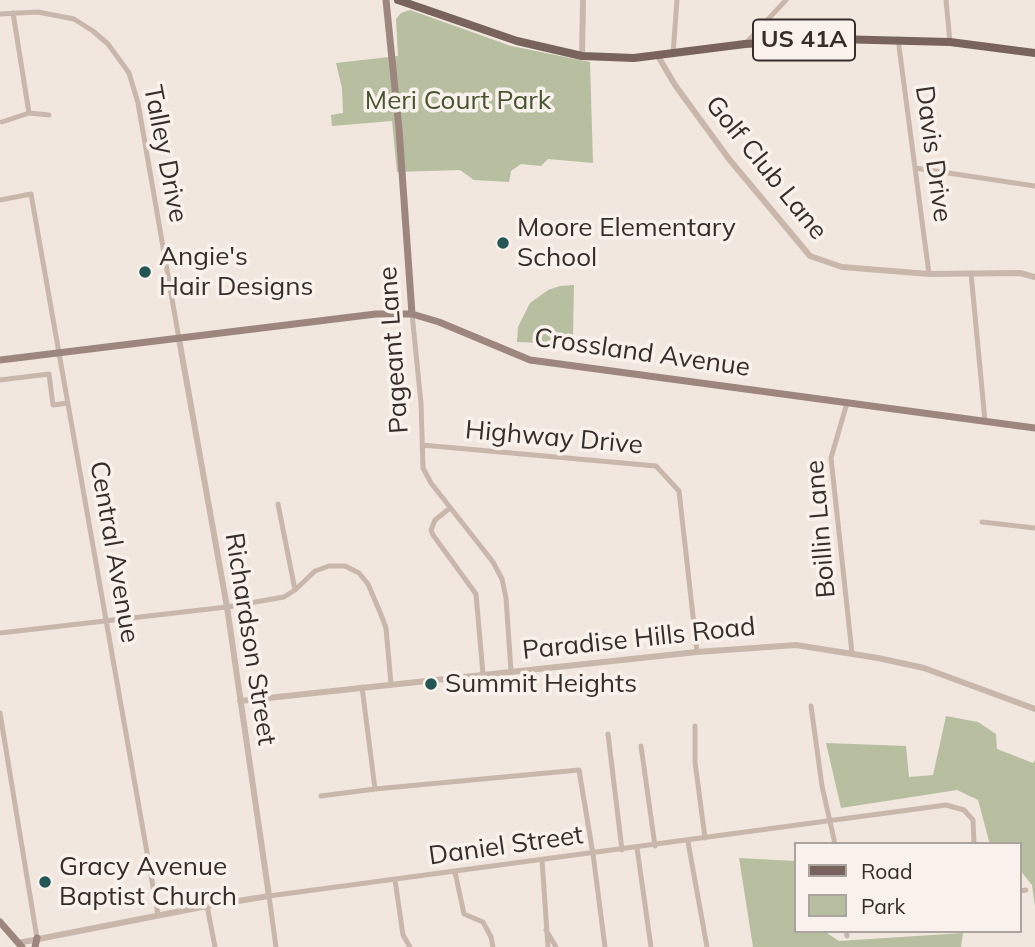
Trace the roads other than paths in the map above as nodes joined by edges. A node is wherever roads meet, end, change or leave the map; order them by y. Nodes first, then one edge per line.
1 (386, 0) edge
2 (398, 0) edge
3 (583, 0) edge
4 (677, 0) edge
5 (786, 0) edge
6 (946, 0) edge
7 (412, 3) edge
8 (13, 13) junction
9 (0, 14) edge
10 (898, 39) junction
11 (950, 42) junction
12 (745, 44) junction
13 (1035, 53) edge
14 (673, 54) junction
15 (582, 56) junction
16 (658, 56) junction
17 (29, 113) junction
18 (49, 115) dead end
19 (2, 121) dead end
20 (915, 168) junction
21 (1035, 186) edge
22 (0, 200) edge
23 (971, 273) junction
24 (929, 274) junction
25 (1035, 277) edge
26 (412, 314) junction
27 (179, 339) junction
28 (59, 352) junction
29 (0, 360) edge
30 (0, 380) edge
31 (68, 403) junction
32 (847, 403) junction
33 (985, 421) junction
34 (1035, 428) edge
35 (422, 445) junction
36 (278, 504) dead end
37 (450, 508) junction
38 (982, 522) dead end
39 (1035, 528) edge
40 (295, 590) junction
41 (227, 607) junction
42 (106, 620) junction
43 (0, 634) edge
44 (697, 652) junction
45 (852, 653) junction
46 (511, 671) junction
47 (484, 674) junction
48 (391, 684) junction
49 (362, 687) junction
50 (240, 701) junction
51 (811, 706) dead end
52 (1035, 709) edge
53 (0, 713) edge
54 (695, 726) dead end
55 (608, 734) dead end
56 (641, 747) dead end
57 (375, 789) junction
58 (321, 796) dead end
59 (831, 821) junction
60 (705, 838) junction
61 (688, 842) junction
62 (835, 842) edge
63 (974, 842) edge
64 (655, 846) junction
65 (637, 848) junction
66 (622, 850) junction
67 (593, 853) junction
68 (542, 860) junction
69 (455, 872) junction
70 (395, 880) junction
71 (269, 897) junction
72 (207, 906) junction
73 (158, 915) junction
74 (0, 922) edge
75 (546, 930) junction
76 (36, 943) edge
77 (20, 945) edge
78 (215, 947) edge
79 (276, 947) edge
80 (410, 947) edge
81 (493, 947) edge
82 (548, 947) edge
83 (556, 947) edge
84 (606, 947) edge
85 (651, 947) edge
86 (707, 947) edge

1 - 26 main road, Pageant Lane
2 - 7 main road, US 41A
3 - 15 street
4 - 14 street
5 - 12 street
6 - 11 street
7 - 15 main road, US 41A
8 - 9 street, Talley Drive
8 - 17 street
8 - 27 street, Talley Drive
10 - 11 main road, US 41A
10 - 12 main road, US 41A
10 - 20 street, Davis Drive
11 - 13 main road, US 41A
12 - 14 main road, US 41A
14 - 16 main road, US 41A
15 - 16 main road, US 41A
16 - 24 street, Golf Club Lane
17 - 18 street
17 - 19 street
20 - 21 street
20 - 24 street, Davis Drive
22 - 28 street, Central Avenue
23 - 24 street, Golf Club Lane
23 - 25 street, Golf Club Lane
23 - 33 street
26 - 27 main road, Crossland Avenue
26 - 32 main road, Crossland Avenue
26 - 35 street, Pageant Lane
27 - 28 main road, Crossland Avenue
27 - 41 street, Richardson Street
28 - 29 main road, Crossland Avenue
28 - 31 street, Central Avenue
30 - 31 street
31 - 42 street, Central Avenue
32 - 33 main road, Crossland Avenue
32 - 45 street, Boillin Lane
33 - 34 main road, Crossland Avenue
35 - 37 street, Pageant Lane
35 - 44 street, Highway Drive
36 - 40 street
37 - 46 street, Pageant Lane
37 - 47 street
38 - 39 street
40 - 41 street
40 - 48 street
41 - 42 street
41 - 50 street, Richardson Street
42 - 43 street
42 - 73 street, Central Avenue
44 - 45 street, Paradise Hills Road
44 - 46 street, Paradise Hills Road
45 - 52 street, Paradise Hills Road
46 - 47 street, Paradise Hills Road
47 - 48 street, Paradise Hills Road
48 - 49 street, Paradise Hills Road
49 - 50 street, Paradise Hills Road
49 - 57 street
50 - 71 street, Richardson Street
51 - 59 street
53 - 76 street
54 - 60 street
55 - 66 street
56 - 64 street
57 - 58 street
57 - 67 street
59 - 60 street, Daniel Street
59 - 62 street
59 - 63 street, Daniel Street
60 - 61 street, Daniel Street
61 - 64 street, Daniel Street
61 - 86 street
64 - 65 street, Daniel Street
65 - 66 street, Daniel Street
65 - 85 street
66 - 67 street, Daniel Street
67 - 68 street, Daniel Street
67 - 84 street
68 - 69 street, Daniel Street
68 - 75 street
69 - 70 street, Daniel Street
69 - 81 street
70 - 71 street, Daniel Street
70 - 80 street
71 - 72 street, Daniel Street
71 - 79 street, Richardson Street
72 - 73 street, Daniel Street
72 - 78 street
73 - 76 street, Daniel Street
74 - 77 main road
75 - 82 street
75 - 83 street
76 - 77 street, Daniel Street

